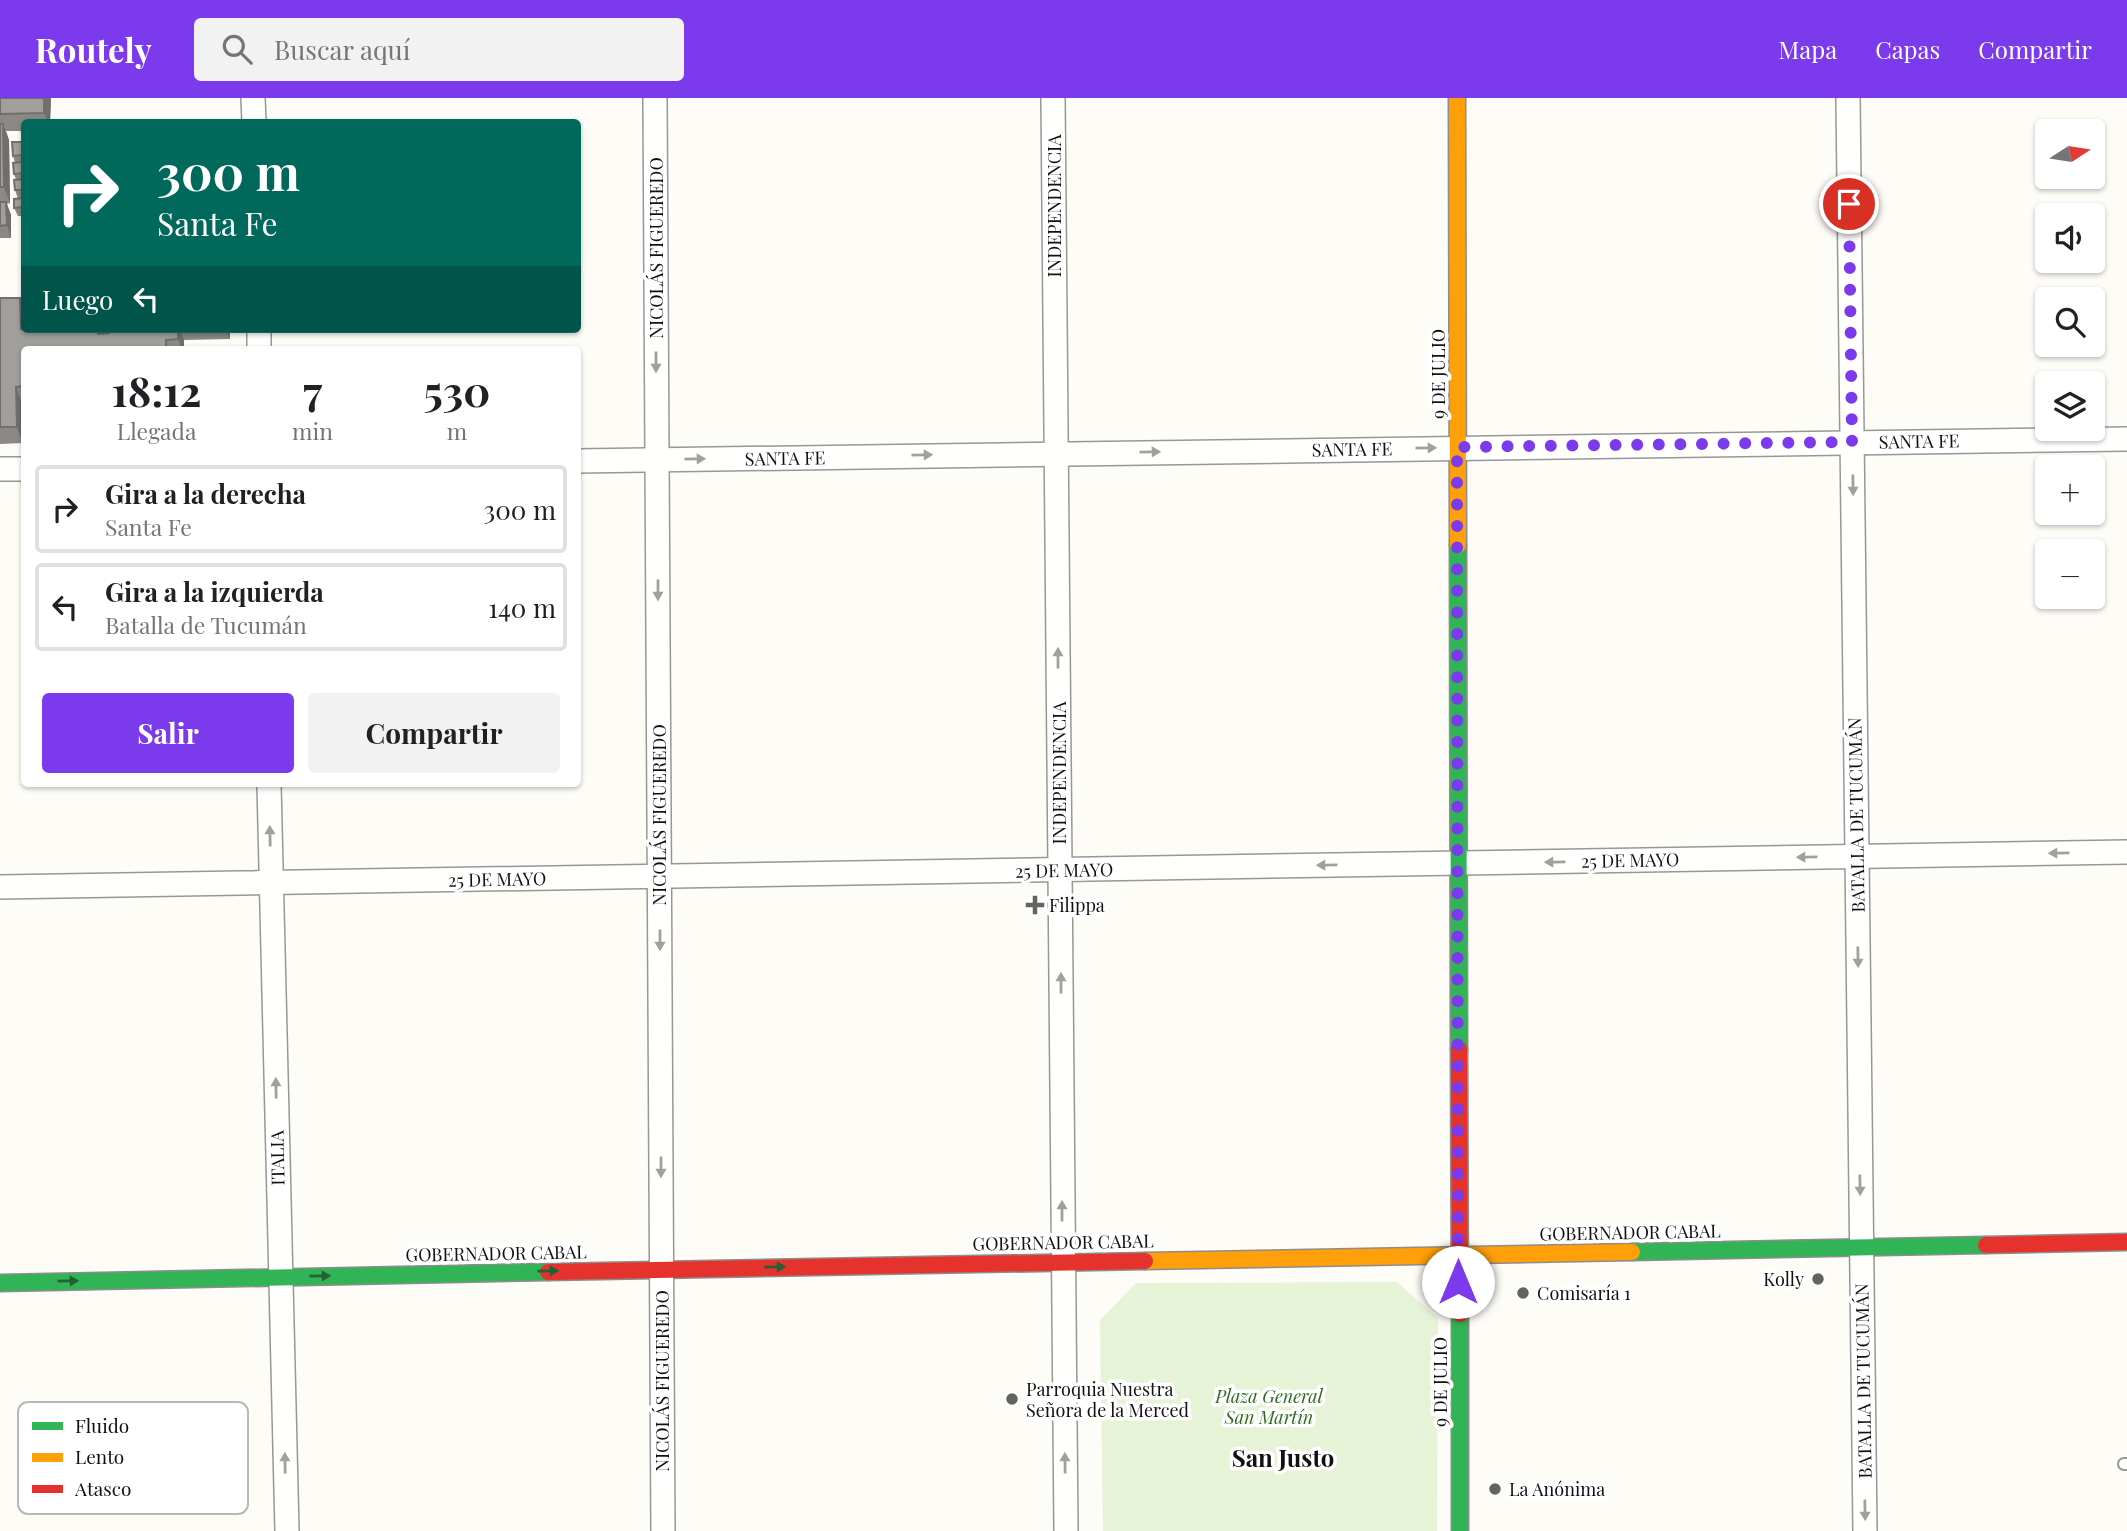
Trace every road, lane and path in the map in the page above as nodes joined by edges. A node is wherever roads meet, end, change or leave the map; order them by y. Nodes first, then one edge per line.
1 (253, 98) edge
2 (655, 98) edge
3 (1053, 98) edge
4 (1457, 98) edge
5 (1848, 98) edge
6 (254, 119) edge
7 (2127, 439) edge
8 (1852, 442) junction
9 (1457, 447) junction
10 (1056, 453) junction
11 (657, 460) junction
12 (581, 461) edge
13 (0, 469) edge
14 (21, 469) edge
15 (269, 787) edge
16 (2127, 852) edge
17 (1857, 857) junction
18 (1458, 863) junction
19 (1060, 870) junction
20 (659, 876) junction
21 (271, 883) junction
22 (0, 887) edge
23 (2127, 1242) edge
24 (1861, 1247) junction
25 (1458, 1254) junction
26 (1063, 1261) junction
27 (662, 1269) junction
28 (280, 1277) junction
29 (0, 1283) edge
30 (287, 1531) edge
31 (663, 1531) edge
32 (1066, 1531) edge
33 (1460, 1531) edge
34 (1865, 1531) edge

1 - 6 street
2 -> 11 street, NICOLÁS FIGUEREDO
3 - 10 street, INDEPENDENCIA
4 - 9 street, 9 DE JULIO
5 - 8 street, BATALLA DE TUCUMÁN
7 - 8 street, SANTA FE
8 - 9 street, SANTA FE
8 -> 17 street, BATALLA DE TUCUMÁN
10 -> 9 street, SANTA FE
9 - 18 street, 9 DE JULIO
11 -> 10 street, SANTA FE
19 -> 10 street, INDEPENDENCIA
11 - 12 street, SANTA FE
11 -> 20 street, NICOLÁS FIGUEREDO
13 - 14 street
21 -> 15 street, ITALIA
16 -> 17 street, 25 DE MAYO
17 -> 18 street, 25 DE MAYO
17 -> 24 street, BATALLA DE TUCUMÁN
18 -> 19 street, 25 DE MAYO
18 - 25 street, 9 DE JULIO
19 - 20 street, 25 DE MAYO
26 -> 19 street, INDEPENDENCIA
20 - 21 street, 25 DE MAYO
20 -> 27 street, NICOLÁS FIGUEREDO
21 - 22 street, 25 DE MAYO
28 -> 21 street, ITALIA
23 - 24 street, GOBERNADOR CABAL
24 - 25 street, GOBERNADOR CABAL
24 -> 34 street, BATALLA DE TUCUMÁN
25 - 26 street, GOBERNADOR CABAL
25 - 33 street, 9 DE JULIO
27 -> 26 street, GOBERNADOR CABAL
32 -> 26 street, INDEPENDENCIA
28 -> 27 street, GOBERNADOR CABAL
27 - 31 street, NICOLÁS FIGUEREDO
29 -> 28 street, GOBERNADOR CABAL
30 -> 28 street, ITALIA

